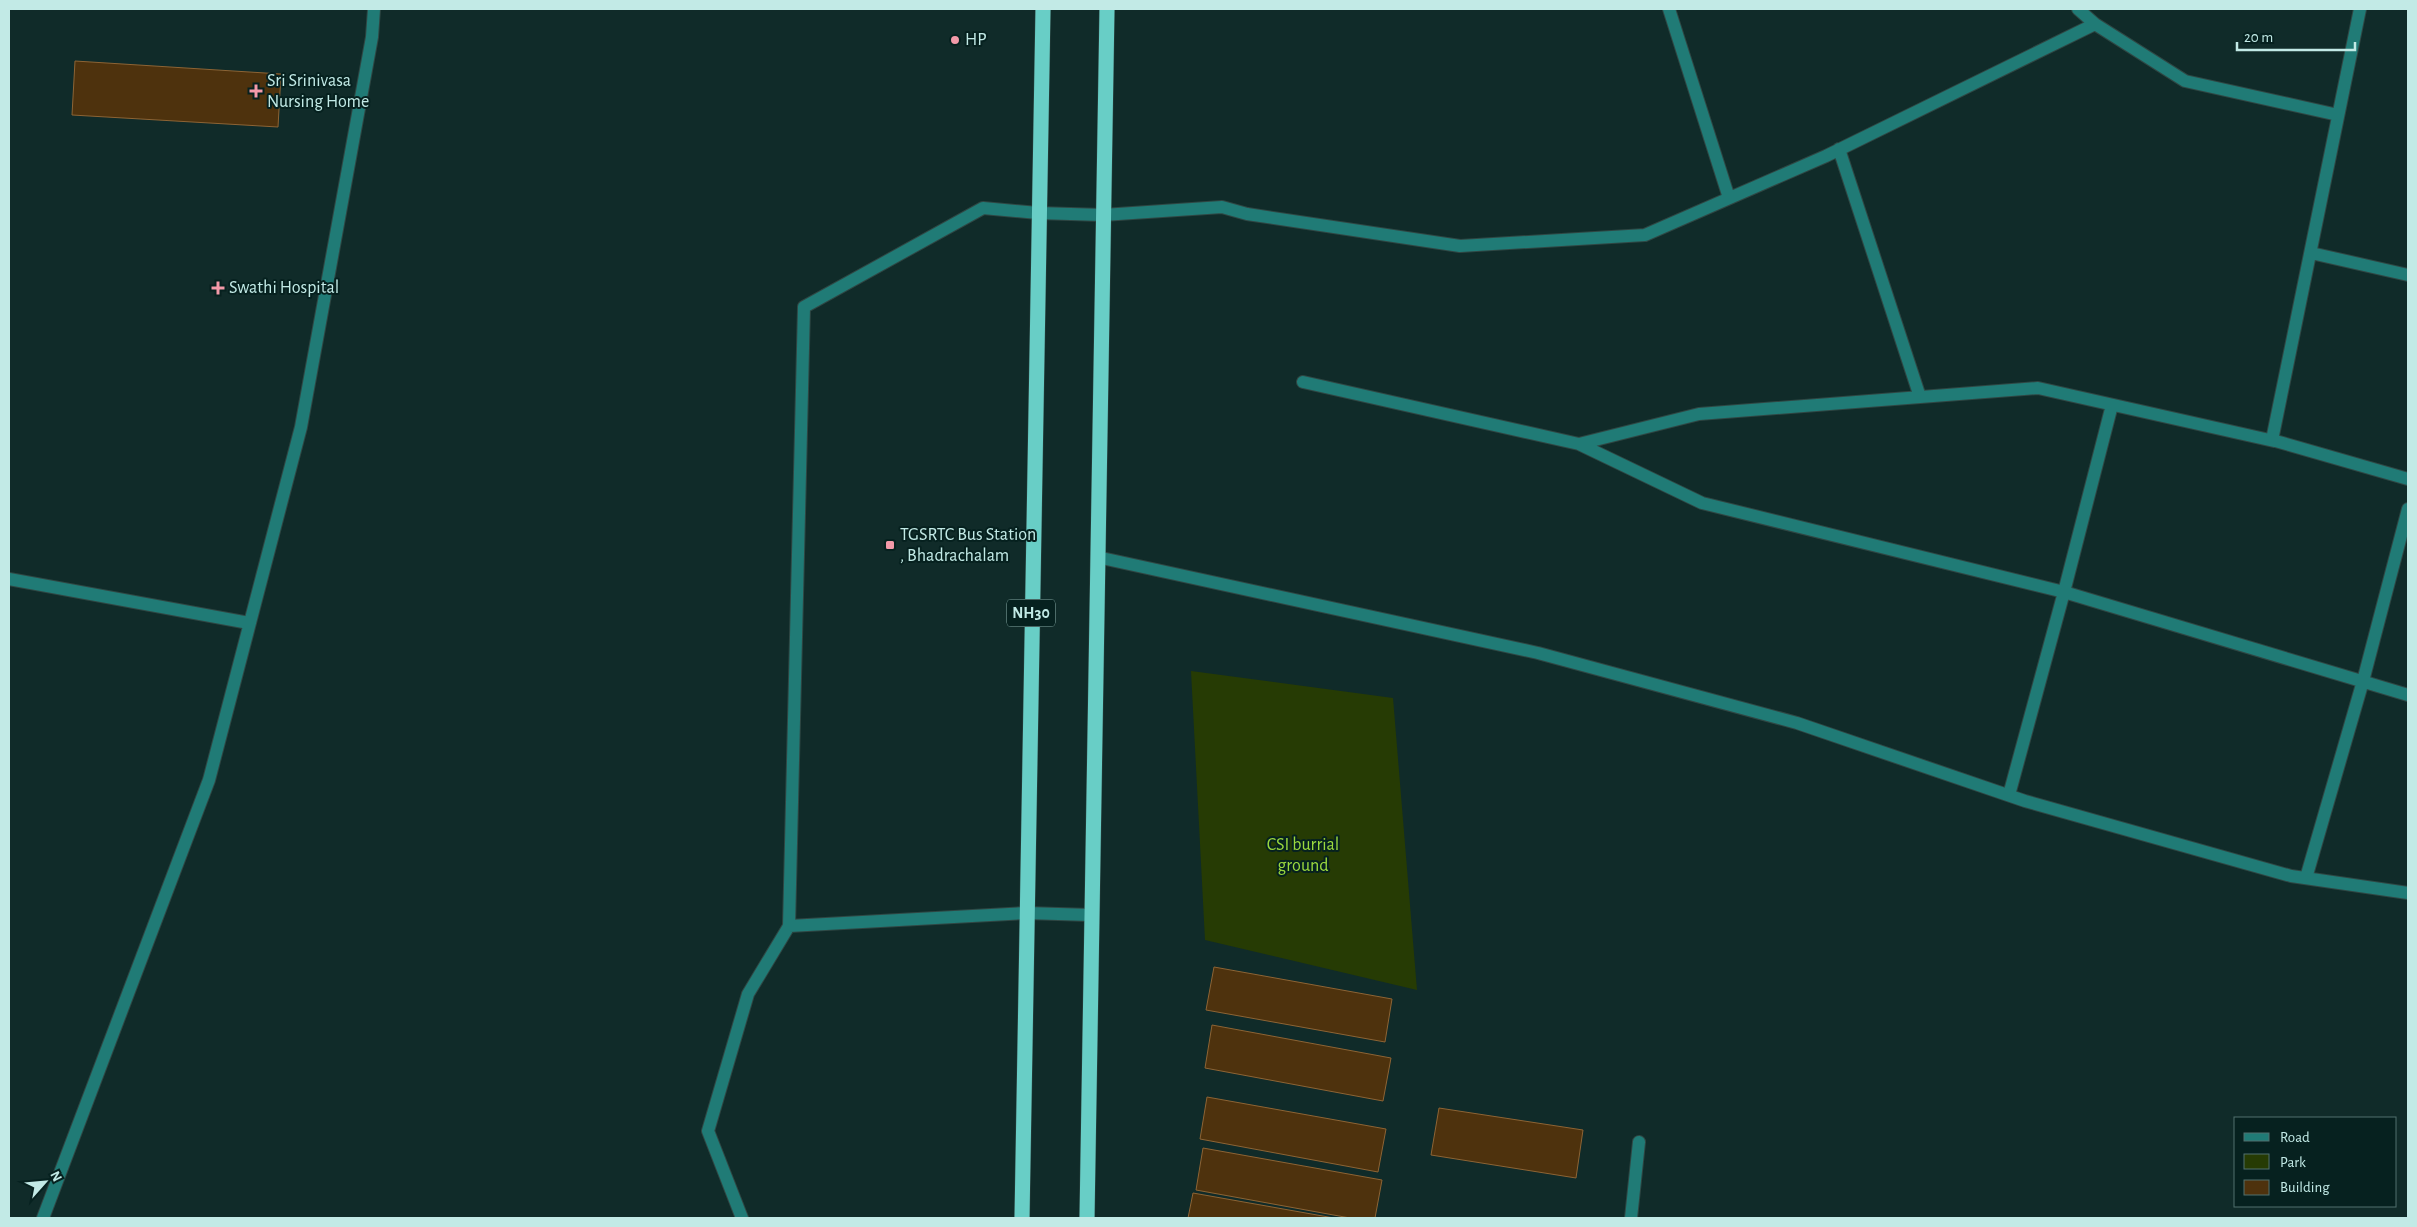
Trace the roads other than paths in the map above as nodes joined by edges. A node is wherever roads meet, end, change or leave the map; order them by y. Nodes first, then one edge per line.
1 (374, 9) edge
2 (1043, 9) edge
3 (1107, 9) edge
4 (1670, 9) edge
5 (2078, 9) edge
6 (2360, 9) edge
7 (2095, 24) junction
8 (2338, 115) junction
9 (1839, 149) junction
10 (1729, 198) junction
11 (1038, 213) junction
12 (1103, 215) junction
13 (2311, 253) junction
14 (2408, 276) edge
15 (1303, 382) dead end
16 (1920, 397) junction
17 (2112, 404) junction
18 (2274, 441) junction
19 (1579, 444) junction
20 (2408, 479) edge
21 (2408, 509) edge
22 (1097, 558) junction
23 (9, 579) edge
24 (2064, 592) junction
25 (249, 623) junction
26 (2363, 681) junction
27 (2408, 695) edge
28 (2009, 794) junction
29 (2306, 878) junction
30 (2408, 893) edge
31 (1026, 914) junction
32 (1091, 915) junction
33 (789, 926) junction
34 (1639, 1142) dead end
35 (43, 1218) edge
36 (742, 1218) edge
37 (1022, 1218) edge
38 (1087, 1218) edge
39 (1631, 1218) edge

1 - 25 street
2 - 11 highway, NH30
3 - 12 highway
4 - 10 street
5 - 7 street
6 - 8 street
7 - 8 street
7 - 9 street
8 - 13 street
9 - 10 street
9 - 16 street
10 - 12 street
11 - 12 street
11 - 31 highway, NH30
11 - 33 street
12 - 22 highway
13 - 14 street
13 - 18 street
15 - 19 street
16 - 17 street
16 - 19 street
17 - 18 street
17 - 24 street
18 - 20 street
19 - 24 street
21 - 26 street
22 - 28 street
22 - 32 highway
23 - 25 street
24 - 26 street
24 - 28 street
25 - 35 street
26 - 27 street
26 - 29 street
28 - 29 street
29 - 30 street
31 - 32 street
31 - 33 street
31 - 37 highway, NH30
32 - 38 highway
33 - 36 street
34 - 39 street

